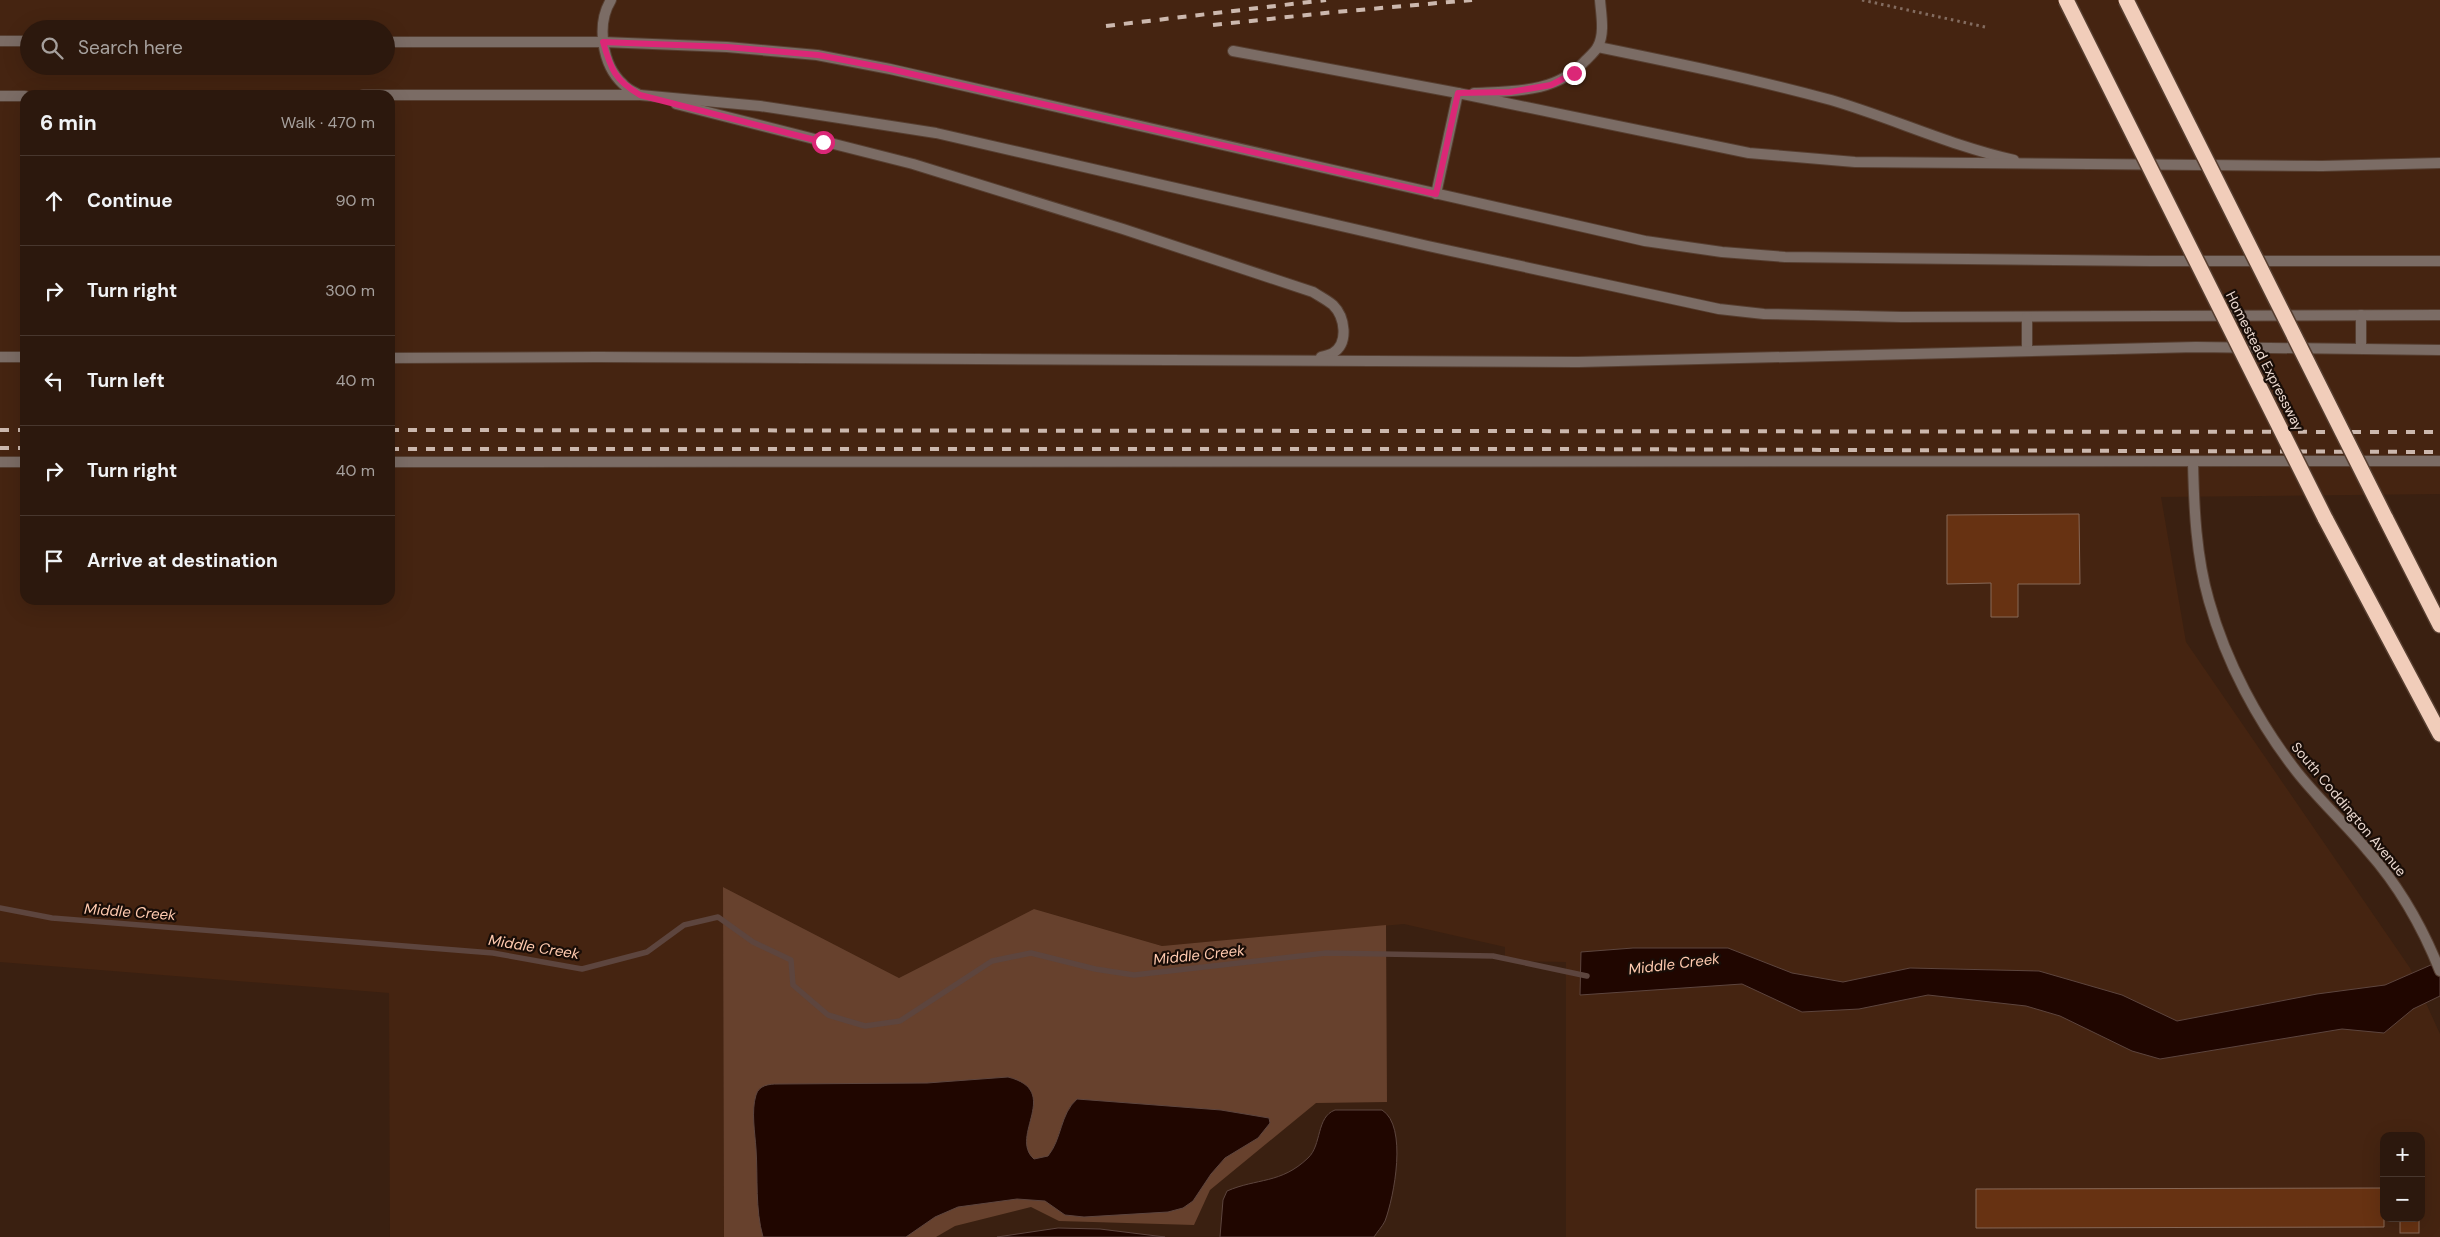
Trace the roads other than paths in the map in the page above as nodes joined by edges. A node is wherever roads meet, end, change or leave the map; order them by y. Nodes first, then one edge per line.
1 (611, 0) edge
2 (1600, 0) edge
3 (2066, 0) edge
4 (2126, 0) edge
5 (0, 41) edge
6 (20, 41) edge
7 (395, 42) edge
8 (603, 42) junction
9 (1598, 47) junction
10 (1233, 51) dead end
11 (1458, 93) junction
12 (395, 95) edge
13 (640, 95) junction
14 (0, 96) edge
15 (20, 96) edge
16 (2440, 163) edge
17 (2035, 165) junction
18 (1436, 194) junction
19 (2440, 261) edge
20 (2361, 315) junction
21 (2440, 316) edge
22 (2027, 317) junction
23 (2361, 347) junction
24 (2027, 350) junction
25 (2440, 350) edge
26 (0, 357) edge
27 (20, 357) edge
28 (395, 358) edge
29 (1313, 359) junction
30 (0, 462) edge
31 (20, 462) edge
32 (395, 462) edge
33 (2193, 462) junction
34 (2440, 462) edge
35 (2440, 625) edge
36 (2440, 734) edge
37 (2440, 970) edge

1 - 8 street
2 - 9 street
3 - 36 highway, Homestead Expressway, bridge
4 - 35 highway, bridge
5 - 6 street
7 - 8 street
8 - 13 street
8 - 18 street
9 - 11 street
9 - 17 street
10 - 11 street
11 - 17 street
11 - 18 street
12 - 13 street
13 - 22 street
13 - 29 street
14 - 15 street
16 - 17 street
18 - 19 street
20 - 21 street
20 - 22 street
20 - 23 street
22 - 24 street
23 - 24 street
23 - 25 street
24 - 29 street
26 - 27 street
28 - 29 street
30 - 31 street
32 - 33 street
33 - 34 street
33 - 37 street, South Coddington Avenue

